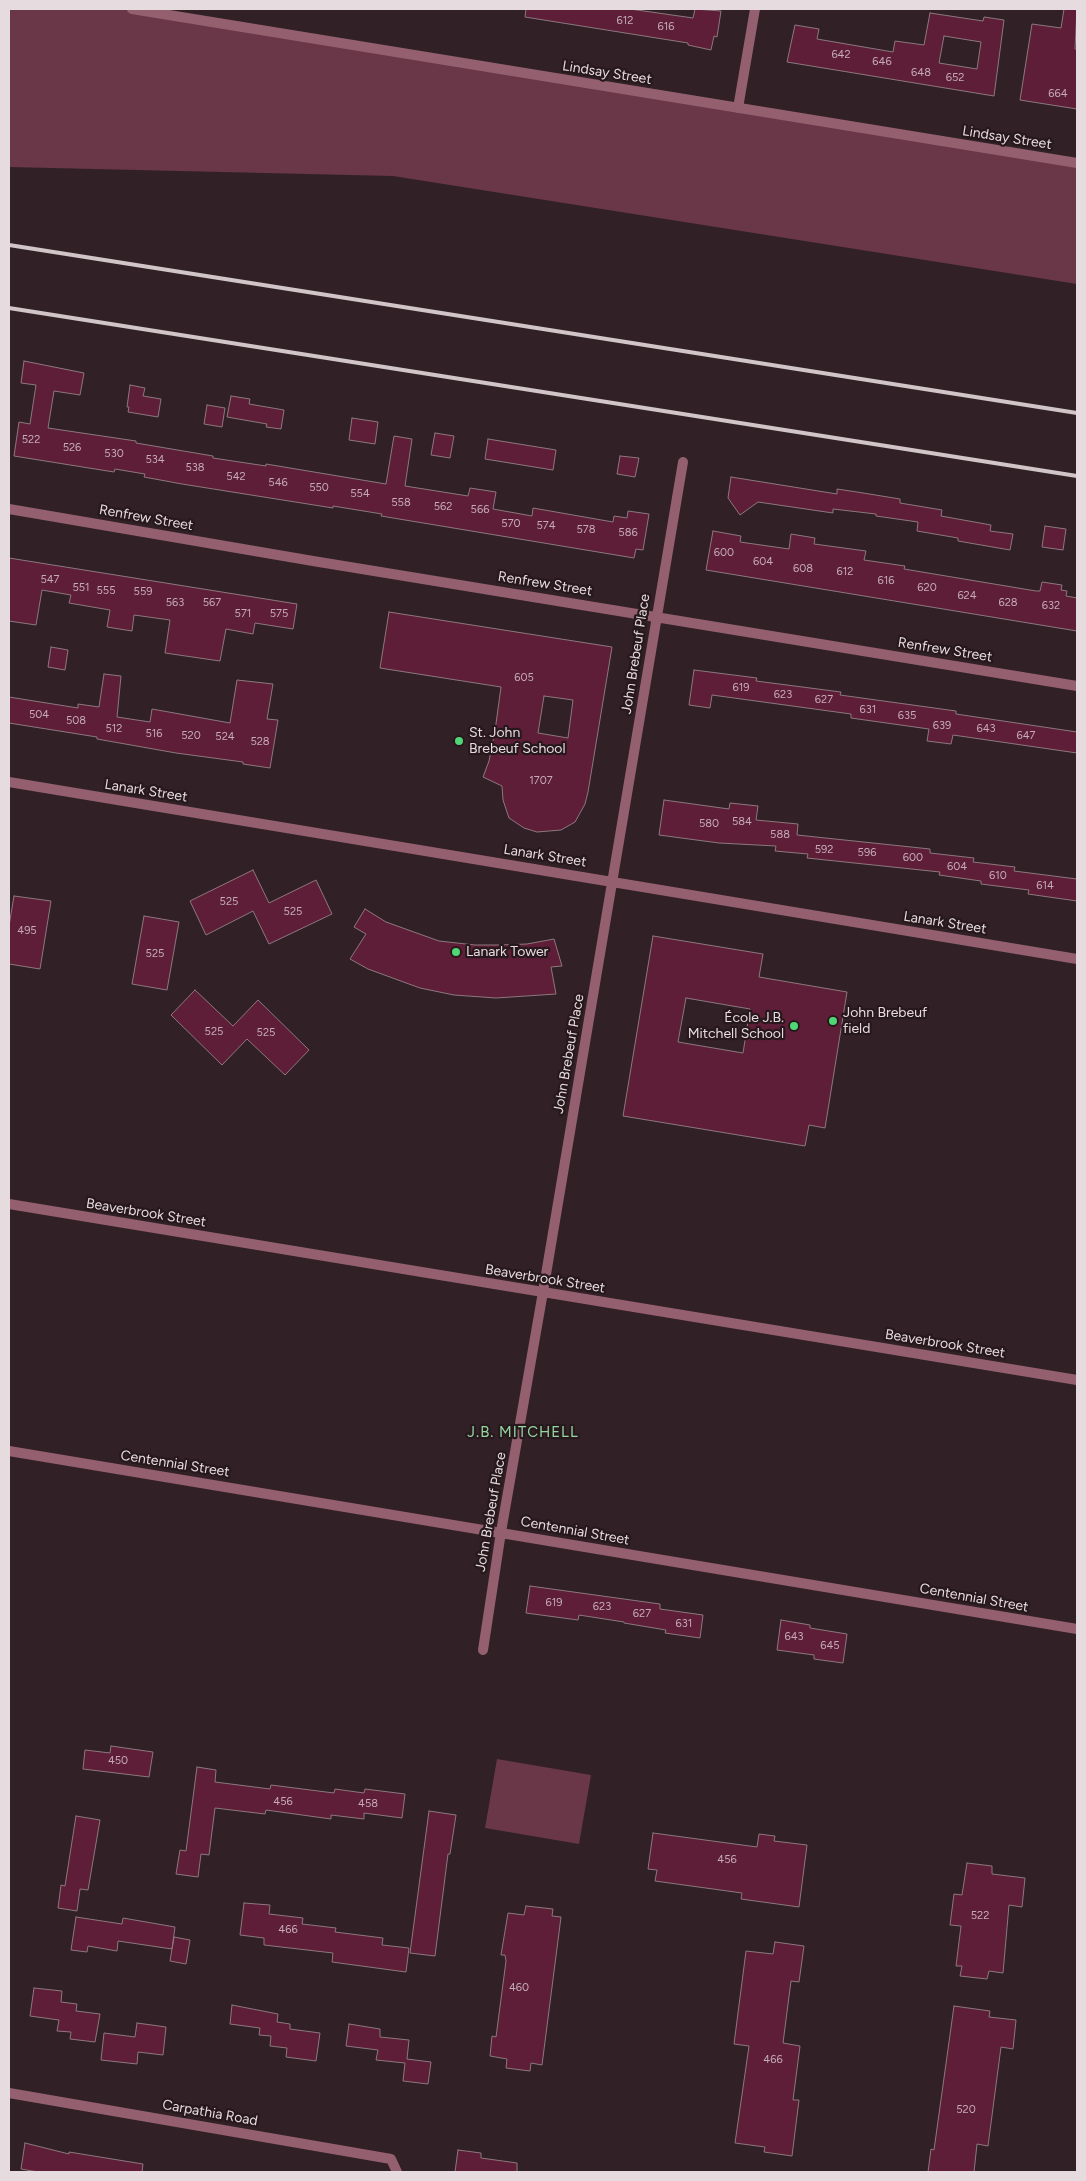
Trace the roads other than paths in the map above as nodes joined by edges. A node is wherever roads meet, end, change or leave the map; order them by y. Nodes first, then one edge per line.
1 (132, 9) edge
2 (755, 9) edge
3 (738, 108) junction
4 (1077, 164) edge
5 (683, 462) dead end
6 (9, 509) edge
7 (656, 616) junction
8 (1077, 686) edge
9 (9, 782) edge
10 (612, 881) junction
11 (1077, 959) edge
12 (9, 1204) edge
13 (543, 1292) junction
14 (1077, 1380) edge
15 (9, 1451) edge
16 (501, 1532) junction
17 (1077, 1630) edge
18 (483, 1650) dead end
19 (9, 2093) edge
20 (397, 2172) edge

1 - 3 street, Lindsay Street
2 - 3 street
3 - 4 street, Lindsay Street
5 - 7 street, John Brebeuf Place
6 - 7 street, Renfrew Street
7 - 8 street, Renfrew Street
7 - 10 street, John Brebeuf Place
9 - 10 street, Lanark Street
10 - 11 street, Lanark Street
10 - 13 street, John Brebeuf Place
12 - 13 street, Beaverbrook Street
13 - 14 street, Beaverbrook Street
13 - 16 street, John Brebeuf Place
15 - 16 street, Centennial Street
16 - 17 street, Centennial Street
16 - 18 street, John Brebeuf Place
19 - 20 street, Carpathia Road

